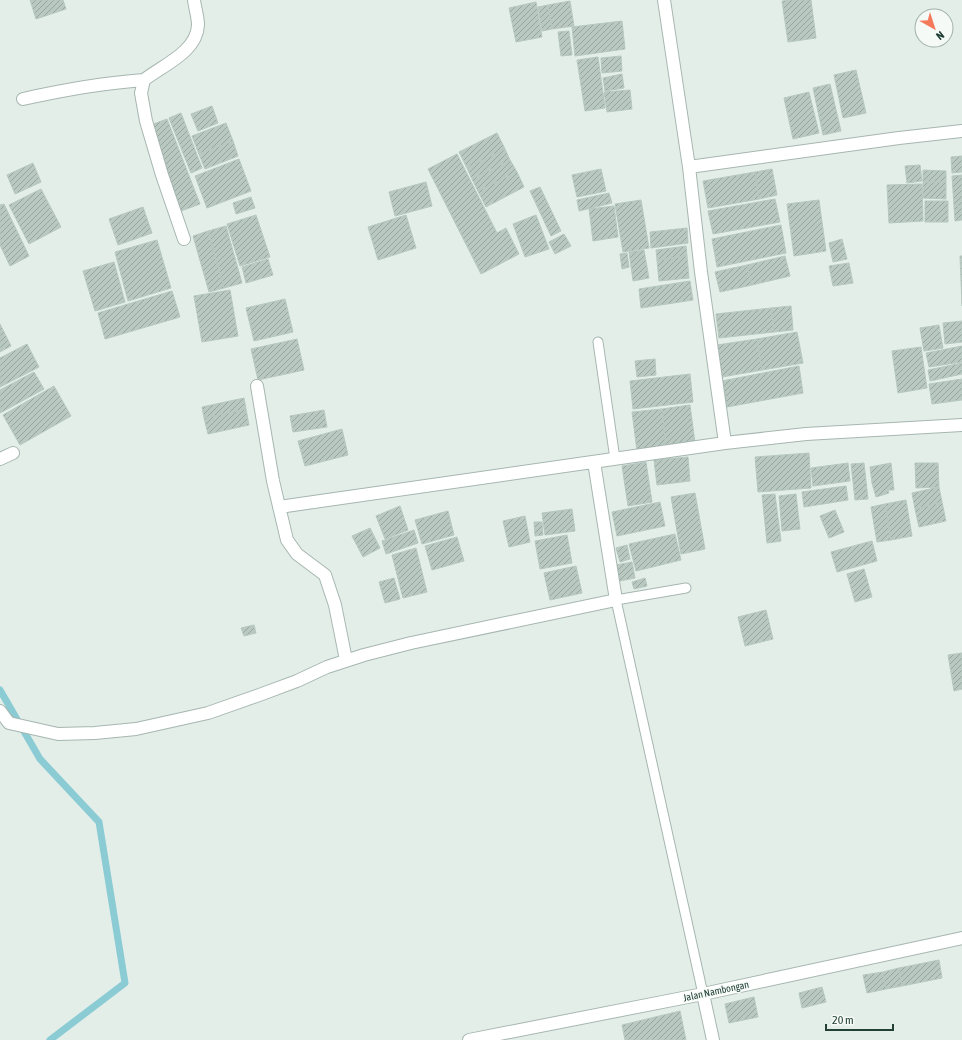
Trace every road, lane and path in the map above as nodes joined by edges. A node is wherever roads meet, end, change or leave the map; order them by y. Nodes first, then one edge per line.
1 (194, 0) edge
2 (664, 0) edge
3 (144, 80) junction
4 (23, 99) dead end
5 (962, 131) edge
6 (689, 167) junction
7 (184, 239) dead end
8 (598, 342) dead end
9 (257, 386) dead end
10 (962, 425) edge
11 (725, 443) junction
12 (13, 453) dead end
13 (0, 459) edge
14 (615, 459) junction
15 (594, 462) junction
16 (279, 507) junction
17 (686, 588) dead end
18 (616, 600) junction
19 (346, 660) junction
20 (0, 711) edge
21 (962, 938) edge
22 (703, 994) junction
23 (469, 1040) edge
24 (713, 1040) edge

1 - 3 street
2 - 6 street
3 - 4 street
3 - 7 street
5 - 6 street
6 - 11 street
8 - 14 lane
9 - 16 street
10 - 11 street
11 - 14 street
12 - 13 street
14 - 15 street
15 - 16 street
15 - 18 street
16 - 19 street
17 - 18 lane
18 - 19 street
18 - 22 lane
19 - 20 street
21 - 22 street, Jalan Nambongan
22 - 23 street, Jalan Nambongan
22 - 24 street

